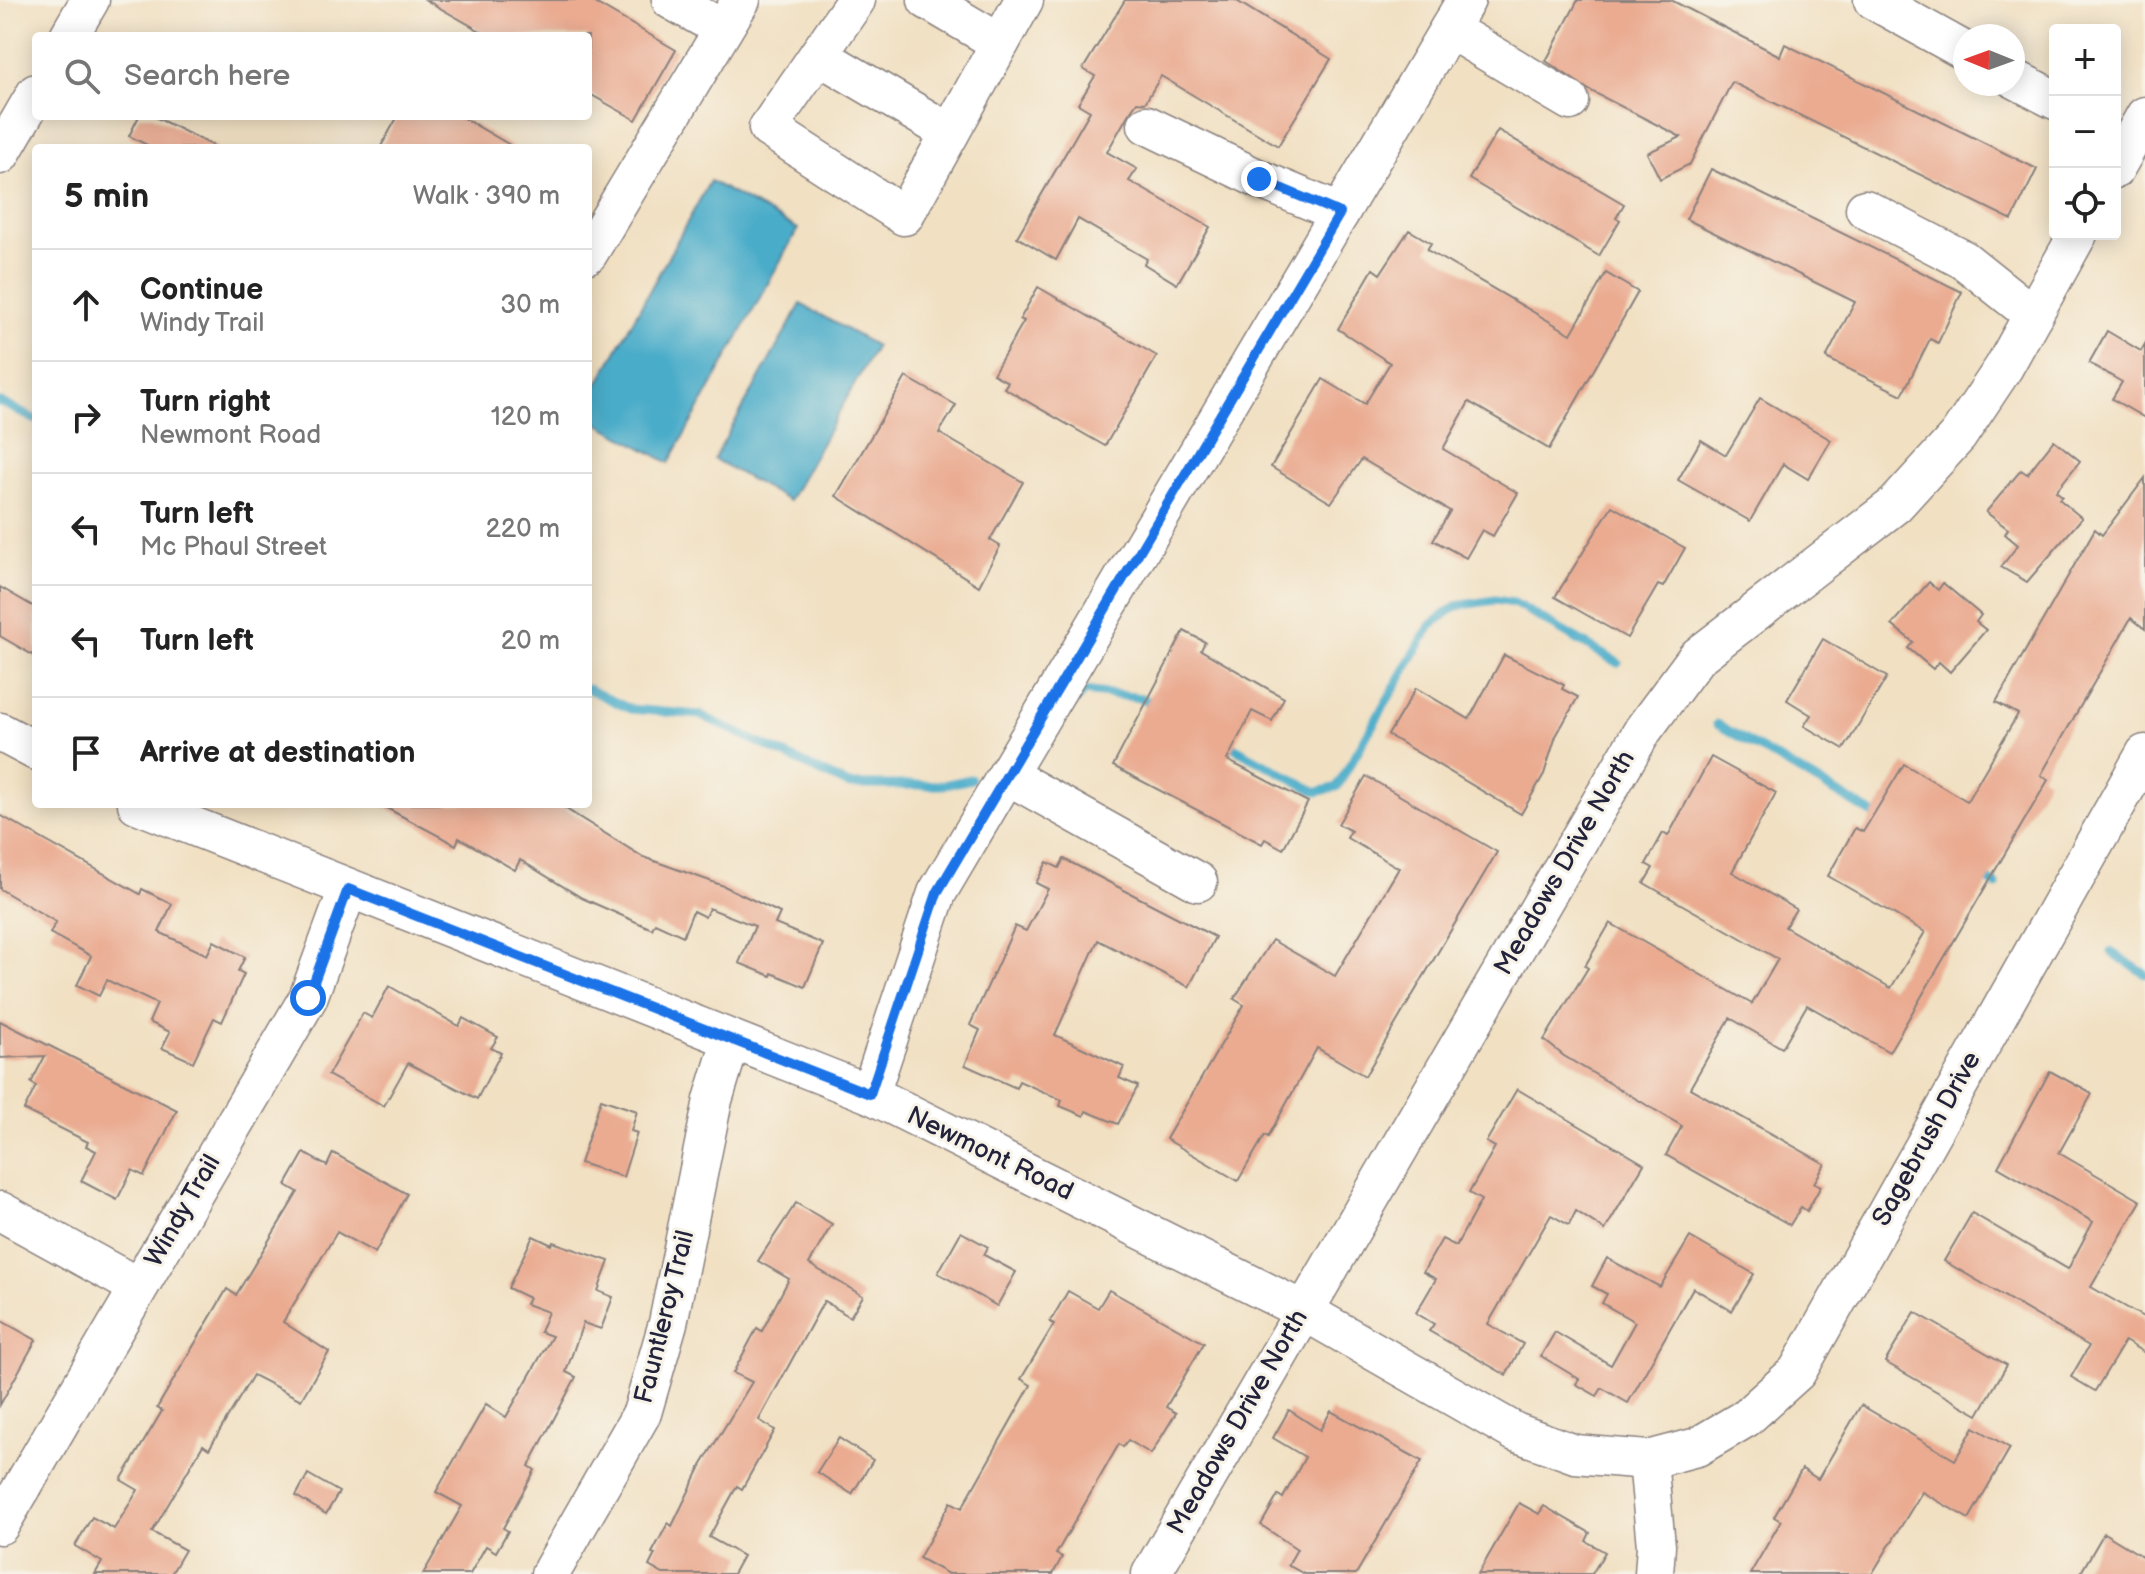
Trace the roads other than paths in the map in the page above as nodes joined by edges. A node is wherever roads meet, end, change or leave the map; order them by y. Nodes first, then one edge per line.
1 (90, 0) edge
2 (671, 0) edge
3 (856, 0) edge
4 (927, 0) edge
5 (1024, 0) edge
6 (1898, 6) edge
7 (732, 15) edge
8 (1458, 15) edge
9 (71, 32) edge
10 (1000, 43) junction
11 (1953, 43) edge
12 (818, 55) junction
13 (2025, 84) edge
14 (2049, 97) edge
15 (32, 100) edge
16 (1570, 101) dead end
17 (1147, 125) dead end
18 (950, 133) junction
19 (0, 155) edge
20 (1865, 209) dead end
21 (1340, 213) junction
22 (2075, 240) edge
23 (592, 247) edge
24 (2033, 315) junction
25 (0, 732) edge
26 (32, 749) edge
27 (2145, 754) edge
28 (1007, 775) junction
29 (147, 808) edge
30 (1198, 882) dead end
31 (348, 889) junction
32 (731, 1041) junction
33 (870, 1094) junction
34 (0, 1211) edge
35 (138, 1287) junction
36 (1302, 1310) junction
37 (1648, 1460) junction
38 (0, 1525) edge
39 (550, 1574) edge
40 (1151, 1574) edge
41 (1654, 1574) edge

1 - 9 street
2 - 7 street
3 - 12 street
4 - 10 street
5 - 10 street
6 - 11 street
7 - 23 street
8 - 16 street
8 - 21 street
10 - 18 street
12 - 18 street
12 - 18 street
13 - 14 street
15 - 19 street
17 - 21 street
20 - 24 street
21 - 28 street
22 - 24 street, Meadows Drive North
24 - 36 street, Meadows Drive North
25 - 26 street
27 - 37 street, Sagebrush Drive
28 - 30 street
28 - 33 street
29 - 31 street, Newmont Road
31 - 32 street, Newmont Road
31 - 35 street, Windy Trail
32 - 33 street, Newmont Road
32 - 39 street, Fauntleroy Trail
33 - 36 street, Newmont Road
34 - 35 street
35 - 38 street, Windy Trail
36 - 37 street, Newmont Road
36 - 40 street, Meadows Drive North
37 - 41 street

